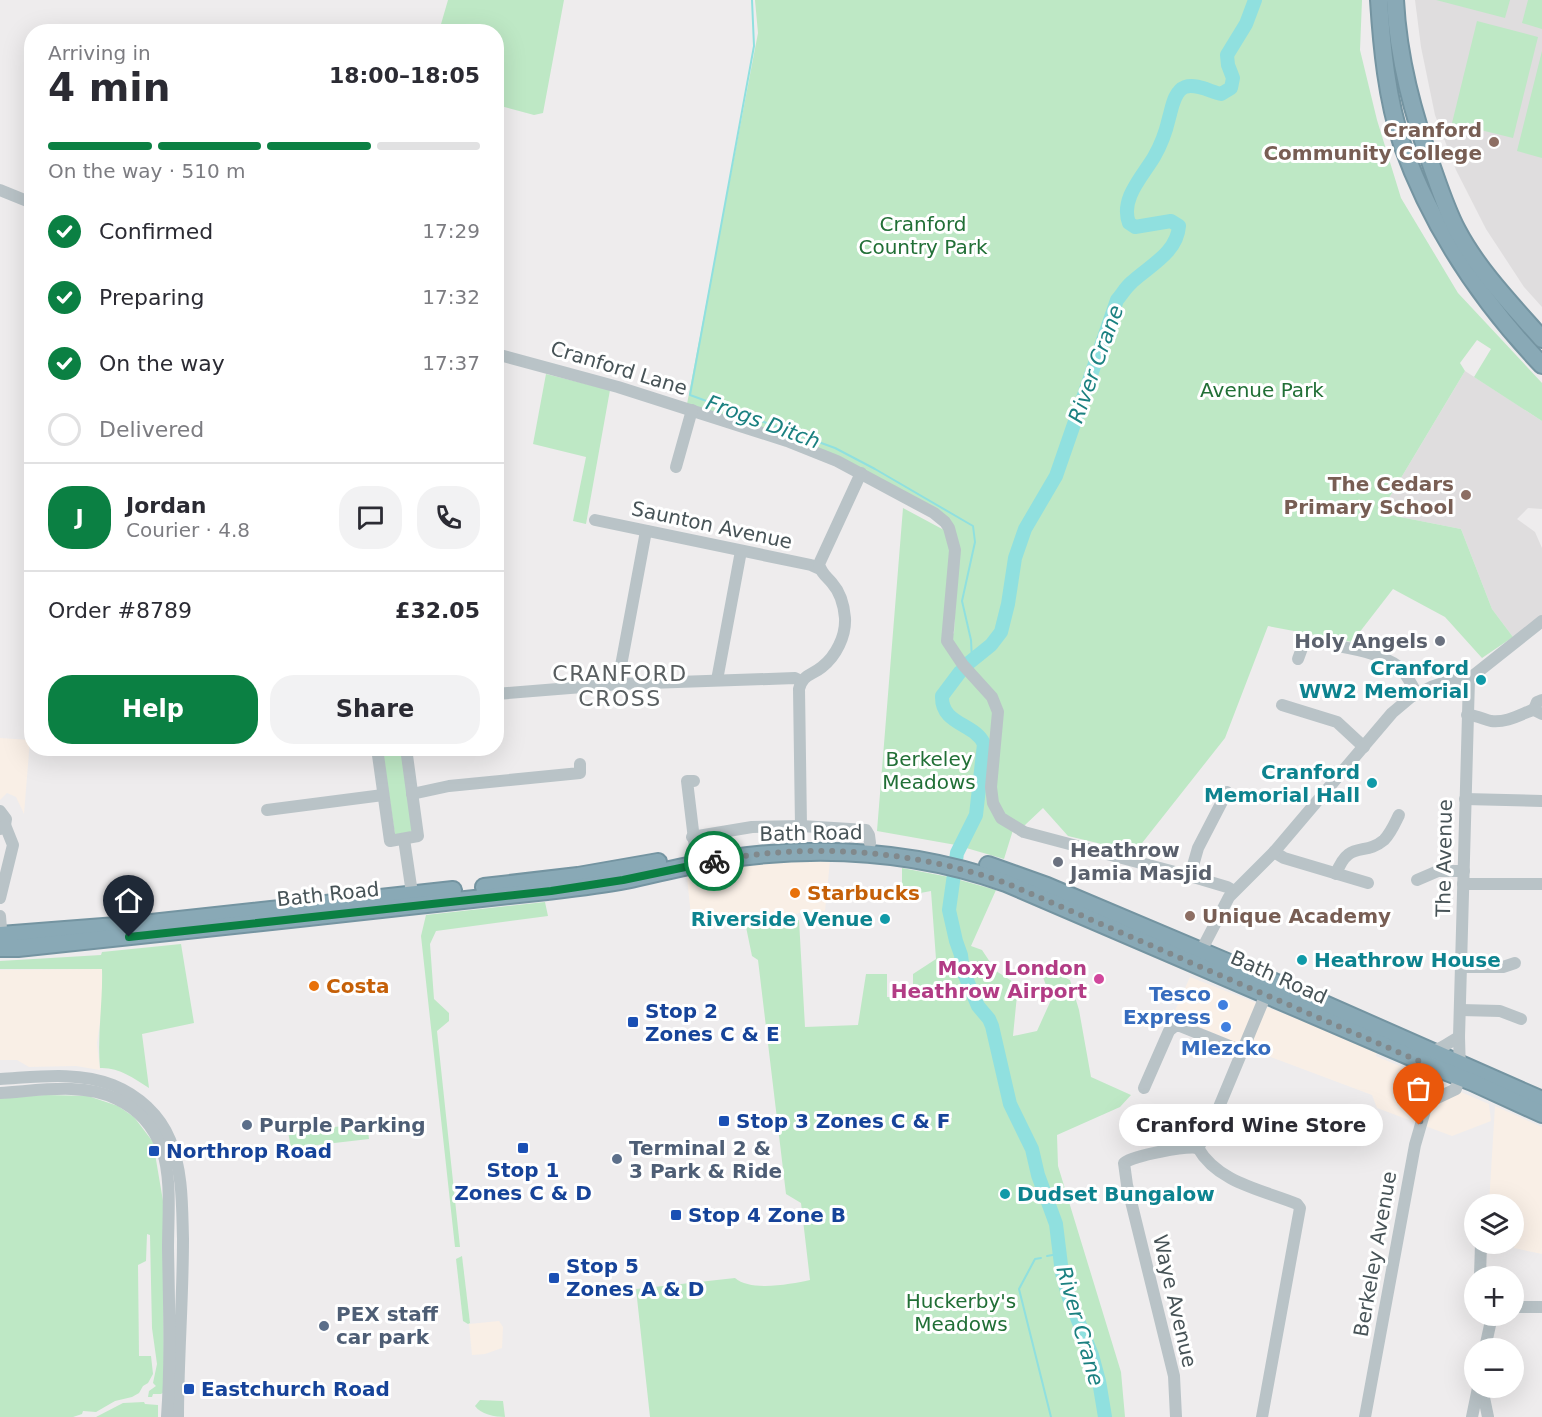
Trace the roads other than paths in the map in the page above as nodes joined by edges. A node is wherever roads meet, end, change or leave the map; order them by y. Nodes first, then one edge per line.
1 (1379, 0) edge
2 (1395, 0) edge
3 (0, 190) edge
4 (24, 200) edge
5 (1542, 339) edge
6 (504, 356) edge
7 (1542, 365) edge
8 (692, 411) junction
9 (676, 467) dead end
10 (861, 473) junction
11 (595, 520) dead end
12 (646, 531) junction
13 (741, 551) junction
14 (820, 569) junction
15 (1542, 621) edge
16 (1298, 659) dead end
17 (1469, 679) junction
18 (717, 680) junction
19 (801, 681) junction
20 (620, 684) junction
21 (504, 693) edge
22 (1418, 694) junction
23 (1282, 705) dead end
24 (1540, 708) edge
25 (1467, 715) junction
26 (1364, 747) junction
27 (378, 756) edge
28 (407, 756) edge
29 (580, 764) dead end
30 (687, 781) dead end
31 (1227, 792) dead end
32 (412, 794) junction
33 (384, 795) junction
34 (1465, 799) junction
35 (1542, 801) edge
36 (267, 810) dead end
37 (0, 811) edge
38 (1399, 815) dead end
39 (801, 826) junction
40 (2, 827) edge
41 (692, 837) junction
42 (404, 839) junction
43 (870, 843) junction
44 (1274, 852) junction
45 (696, 859) junction
46 (949, 861) junction
47 (977, 868) junction
48 (1464, 871) junction
49 (1336, 874) junction
50 (1190, 876) junction
51 (1417, 880) dead end
52 (1368, 883) dead end
53 (1463, 884) junction
54 (1542, 884) edge
55 (1234, 891) junction
56 (0, 898) edge
57 (413, 900) junction
58 (1, 935) edge
59 (1201, 951) junction
60 (1515, 963) dead end
61 (1462, 967) junction
62 (1273, 989) junction
63 (1461, 1010) junction
64 (1521, 1019) dead end
65 (1459, 1037) junction
66 (1242, 1051) junction
67 (1424, 1056) junction
68 (1457, 1078) junction
69 (0, 1079) edge
70 (1144, 1088) dead end
71 (0, 1093) edge
72 (1428, 1100) junction
73 (1542, 1100) edge
74 (1542, 1114) edge
75 (1198, 1149) junction
76 (1524, 1306) edge
77 (1542, 1307) edge
78 (1478, 1398) edge
79 (1483, 1398) edge
80 (167, 1417) edge
81 (178, 1417) edge
82 (1176, 1417) edge
83 (1262, 1417) edge
84 (1365, 1417) edge
85 (1473, 1417) edge
86 (1488, 1417) edge

1 - 7 highway
2 - 5 highway
3 - 4 street
6 - 8 street, Cranford Lane
8 - 9 street
8 - 10 street, Cranford Lane
10 - 14 street
10 - 50 street, Cranford Lane
11 - 12 street, Saunton Avenue
12 - 13 street, Saunton Avenue
12 - 20 street
13 - 14 street, Saunton Avenue
13 - 18 street
14 - 19 street
15 - 17 street
16 - 22 street
17 - 22 street
17 - 25 street, The Avenue
18 - 19 street
18 - 20 street
19 - 39 street
20 - 21 street
22 - 26 street
23 - 26 street
24 - 25 street
25 - 34 street, The Avenue
26 - 44 street
27 - 33 street
28 - 32 street
29 - 32 street
30 - 41 street
31 - 50 street
32 - 42 street
33 - 36 street
33 - 42 street
34 - 35 street
34 - 48 street, The Avenue
37 - 40 street
38 - 49 street
39 - 41 street
39 - 43 street
40 - 56 street
41 - 45 street
42 - 57 street
43 - 45 highway, Bath Road
43 - 46 highway, Bath Road
44 - 49 street
44 - 55 street
45 - 46 highway, Bath Road
45 - 57 highway, Bath Road
46 - 47 highway, Bath Road
47 - 59 highway, Bath Road
47 - 62 highway, Bath Road
48 - 51 street
48 - 53 street, The Avenue
49 - 52 street
50 - 55 street
53 - 54 street
53 - 61 street, The Avenue
55 - 59 street
57 - 58 highway, Bath Road
59 - 62 highway, Bath Road
60 - 61 street
61 - 63 street, The Avenue
62 - 66 street
62 - 67 highway, Bath Road
63 - 64 street
63 - 65 street, The Avenue
65 - 67 street
65 - 68 street, The Avenue
66 - 70 street
66 - 75 street
67 - 68 highway, Bath Road
67 - 72 street
68 - 72 street
68 - 73 highway, Bath Road
68 - 74 highway, Bath Road
69 - 81 street
71 - 80 street
72 - 84 street, Berkeley Avenue
75 - 82 street, Waye Avenue
75 - 83 street
76 - 77 street
78 - 85 street
79 - 86 street

